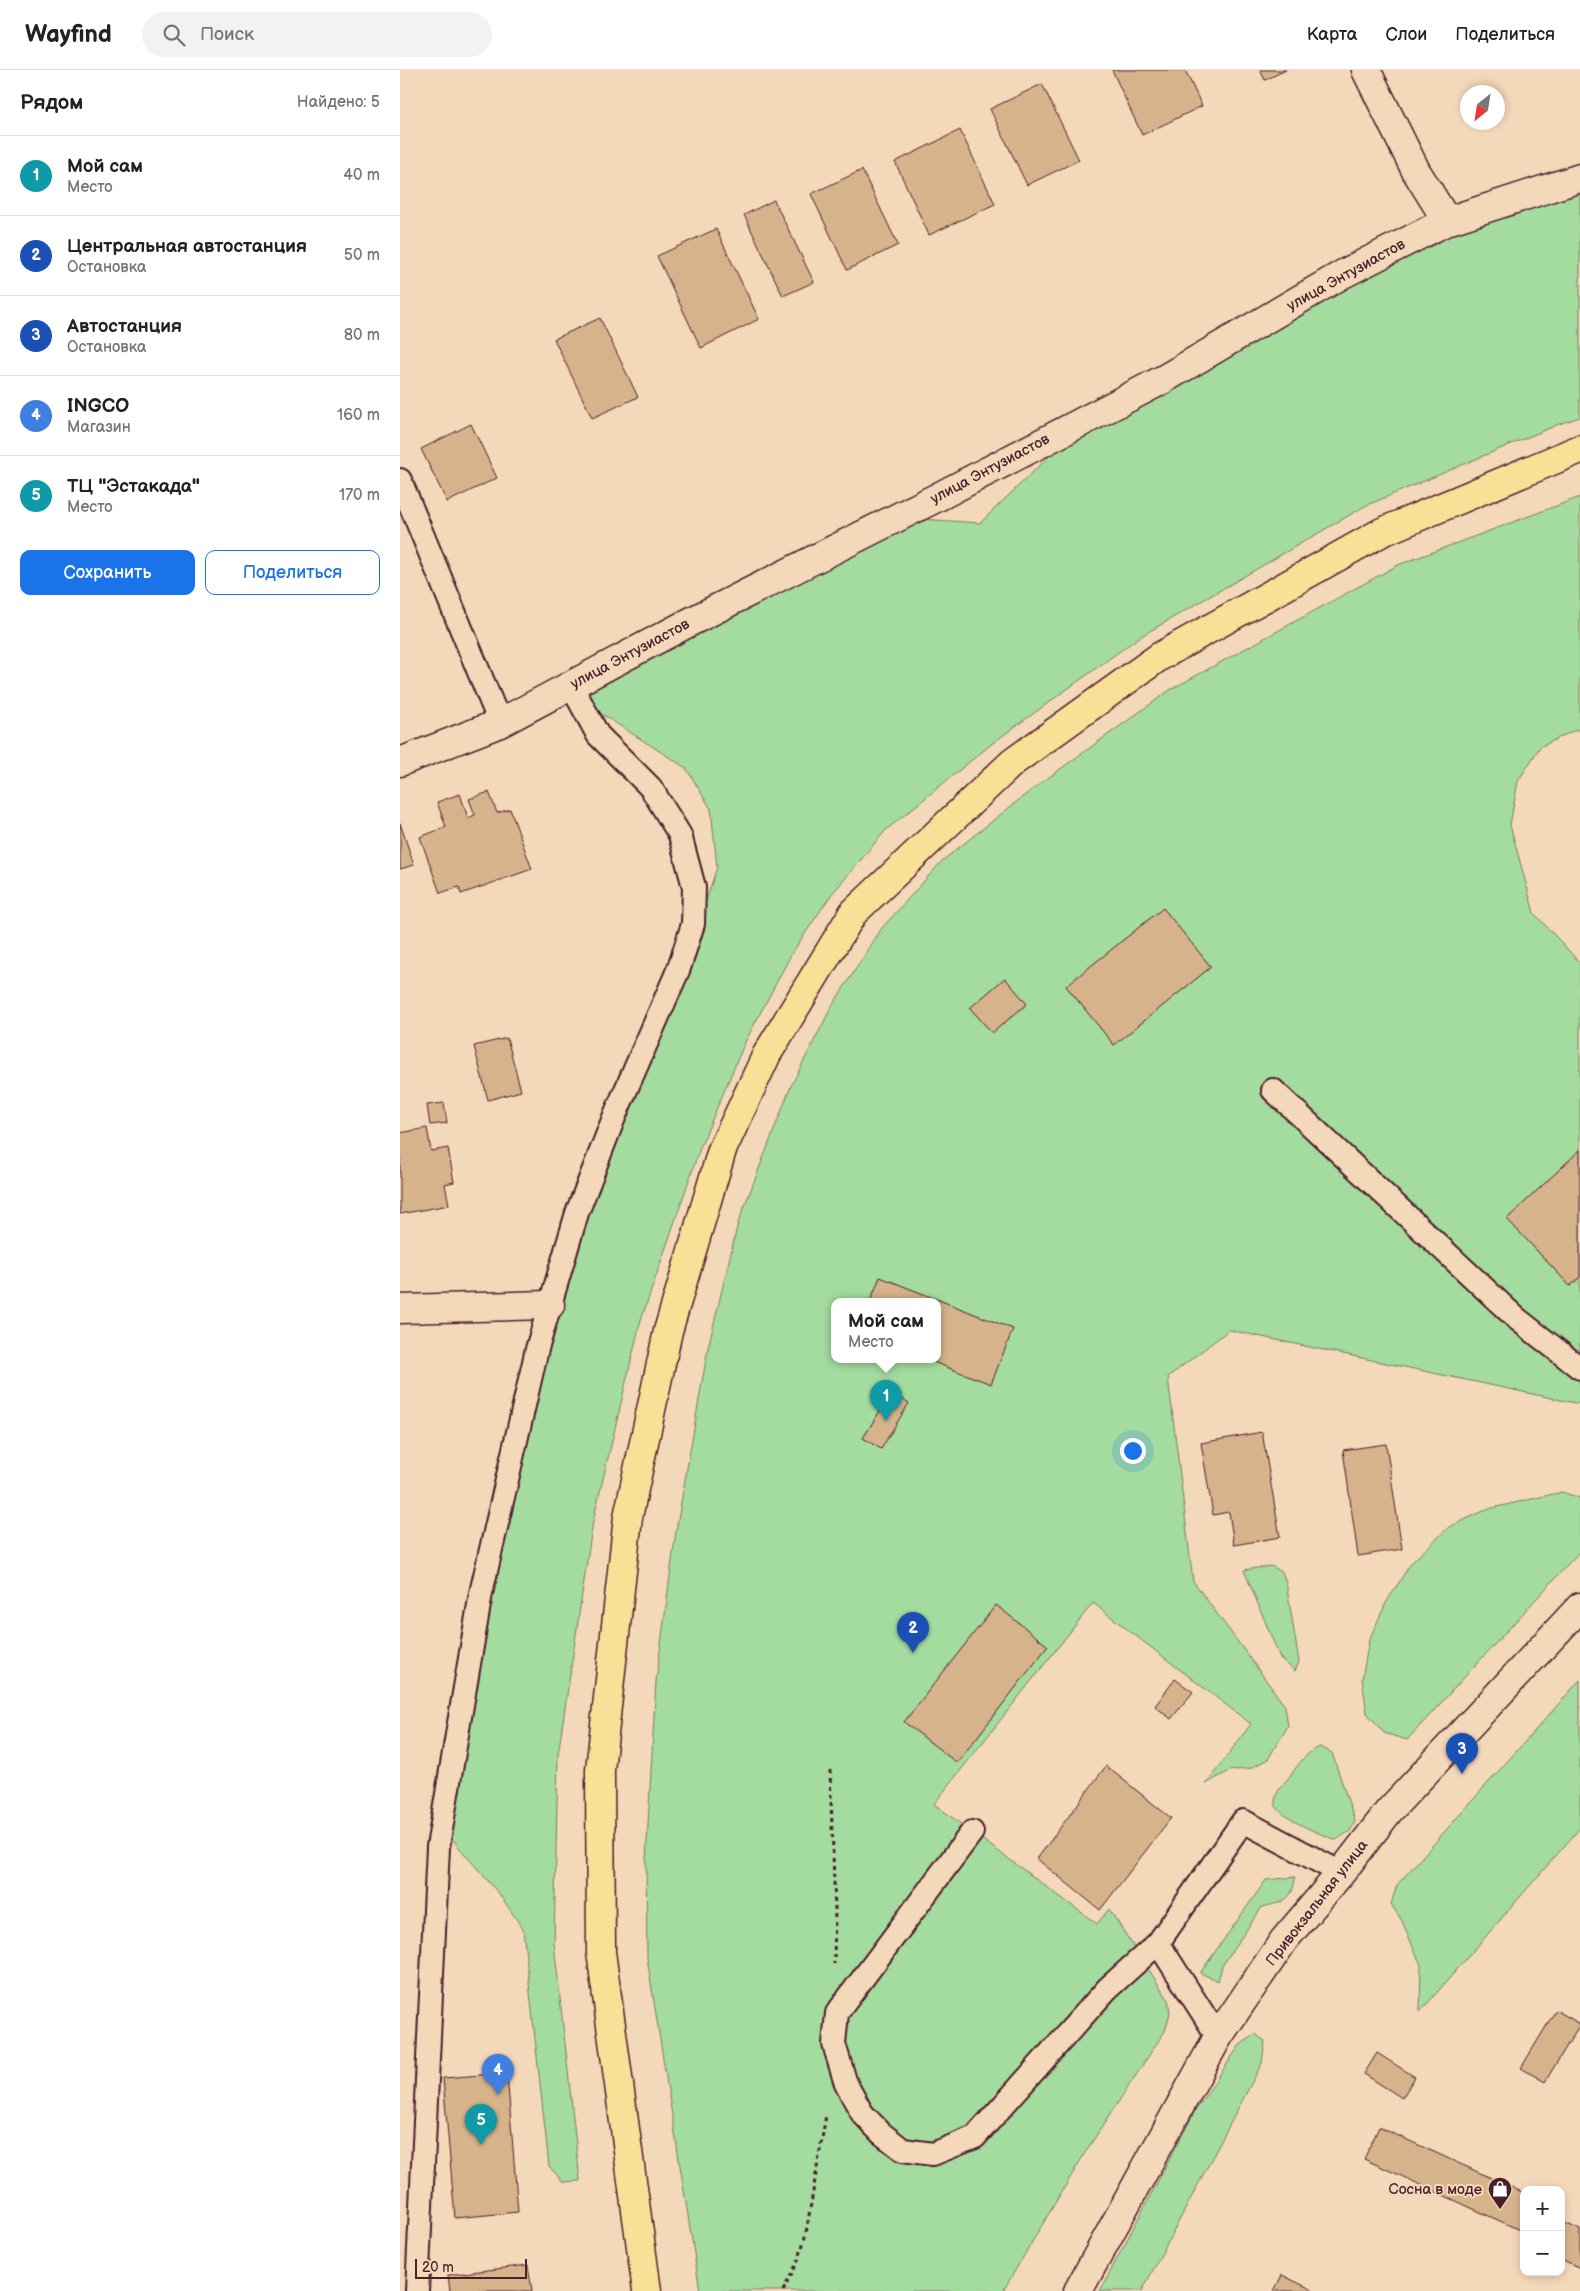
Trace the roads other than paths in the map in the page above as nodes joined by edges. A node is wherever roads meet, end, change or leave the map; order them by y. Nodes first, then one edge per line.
1 (1366, 70) edge
2 (1580, 178) edge
3 (1447, 221) junction
4 (1580, 449) edge
5 (400, 480) edge
6 (571, 685) junction
7 (500, 723) junction
8 (400, 762) edge
9 (1273, 1090) dead end
10 (550, 1305) junction
11 (400, 1309) edge
12 (1580, 1368) edge
13 (1580, 1607) edge
14 (972, 1832) dead end
15 (1341, 1873) junction
16 (1158, 1943) junction
17 (1218, 2037) junction
18 (417, 2291) edge
19 (648, 2291) edge
20 (1078, 2291) edge

1 - 3 street
2 - 3 street, улица Энтузиастов
3 - 6 street, улица Энтузиастов
4 - 19 main road
5 - 7 lane
6 - 7 street, улица Энтузиастов
6 - 10 lane
7 - 8 street, улица Энтузиастов
9 - 12 lane
10 - 11 street
10 - 18 lane
13 - 15 street, Привокзальная улица
14 - 16 lane
15 - 16 lane
15 - 17 street, Привокзальная улица
16 - 17 lane
17 - 20 street, Привокзальная улица

